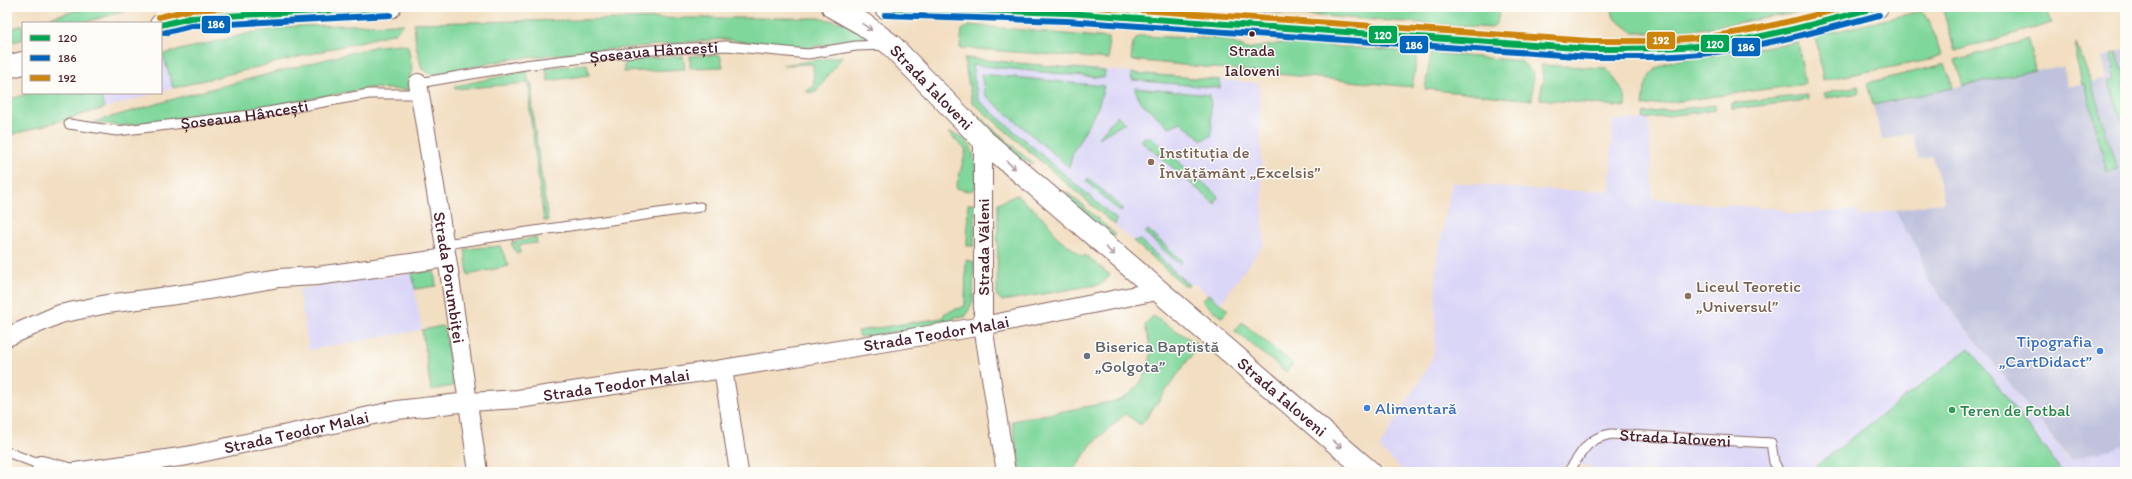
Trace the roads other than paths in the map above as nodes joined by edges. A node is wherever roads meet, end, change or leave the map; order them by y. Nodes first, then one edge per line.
1 (228, 7) edge
2 (390, 7) edge
3 (833, 7) edge
4 (885, 7) edge
5 (1877, 7) edge
6 (190, 18) junction
7 (162, 25) edge
8 (891, 45) junction
9 (22, 63) edge
10 (7, 67) edge
11 (419, 88) junction
12 (69, 124) dead end
13 (983, 140) junction
14 (700, 206) dead end
15 (446, 251) junction
16 (1157, 291) junction
17 (983, 326) junction
18 (7, 337) edge
19 (723, 369) junction
20 (469, 402) junction
21 (7, 452) edge
22 (188, 464) edge
23 (41, 465) joint
24 (69, 472) edge
25 (75, 472) edge
26 (478, 472) edge
27 (739, 472) edge
28 (1006, 472) edge
29 (1370, 472) edge
30 (1568, 472) edge
31 (1779, 472) edge

1 - 6 main road
2 - 6 main road
3 -> 8 main road, Strada Ialoveni
4 - 5 main road
6 - 7 main road
8 - 11 lane, Șoseaua Hâncești
8 - 13 main road, Strada Ialoveni
9 - 10 main road
11 - 12 lane, Șoseaua Hâncești
11 - 15 street, Strada Porumbiței
13 -> 16 main road, Strada Ialoveni
13 - 17 street, Strada Văleni
14 - 15 lane
15 - 18 street
15 - 20 street, Strada Porumbiței
16 - 17 street, Strada Teodor Malai
16 -> 29 main road, Strada Ialoveni
17 - 19 street, Strada Teodor Malai
17 - 28 street, Strada Văleni
19 - 20 street, Strada Teodor Malai
19 - 27 street
20 - 22 street, Strada Teodor Malai
20 - 26 street, Strada Porumbiței
21 - 23 lane
22 - 25 street, Strada Teodor Malai
23 - 24 street
30 - 31 lane, Strada Ialoveni

